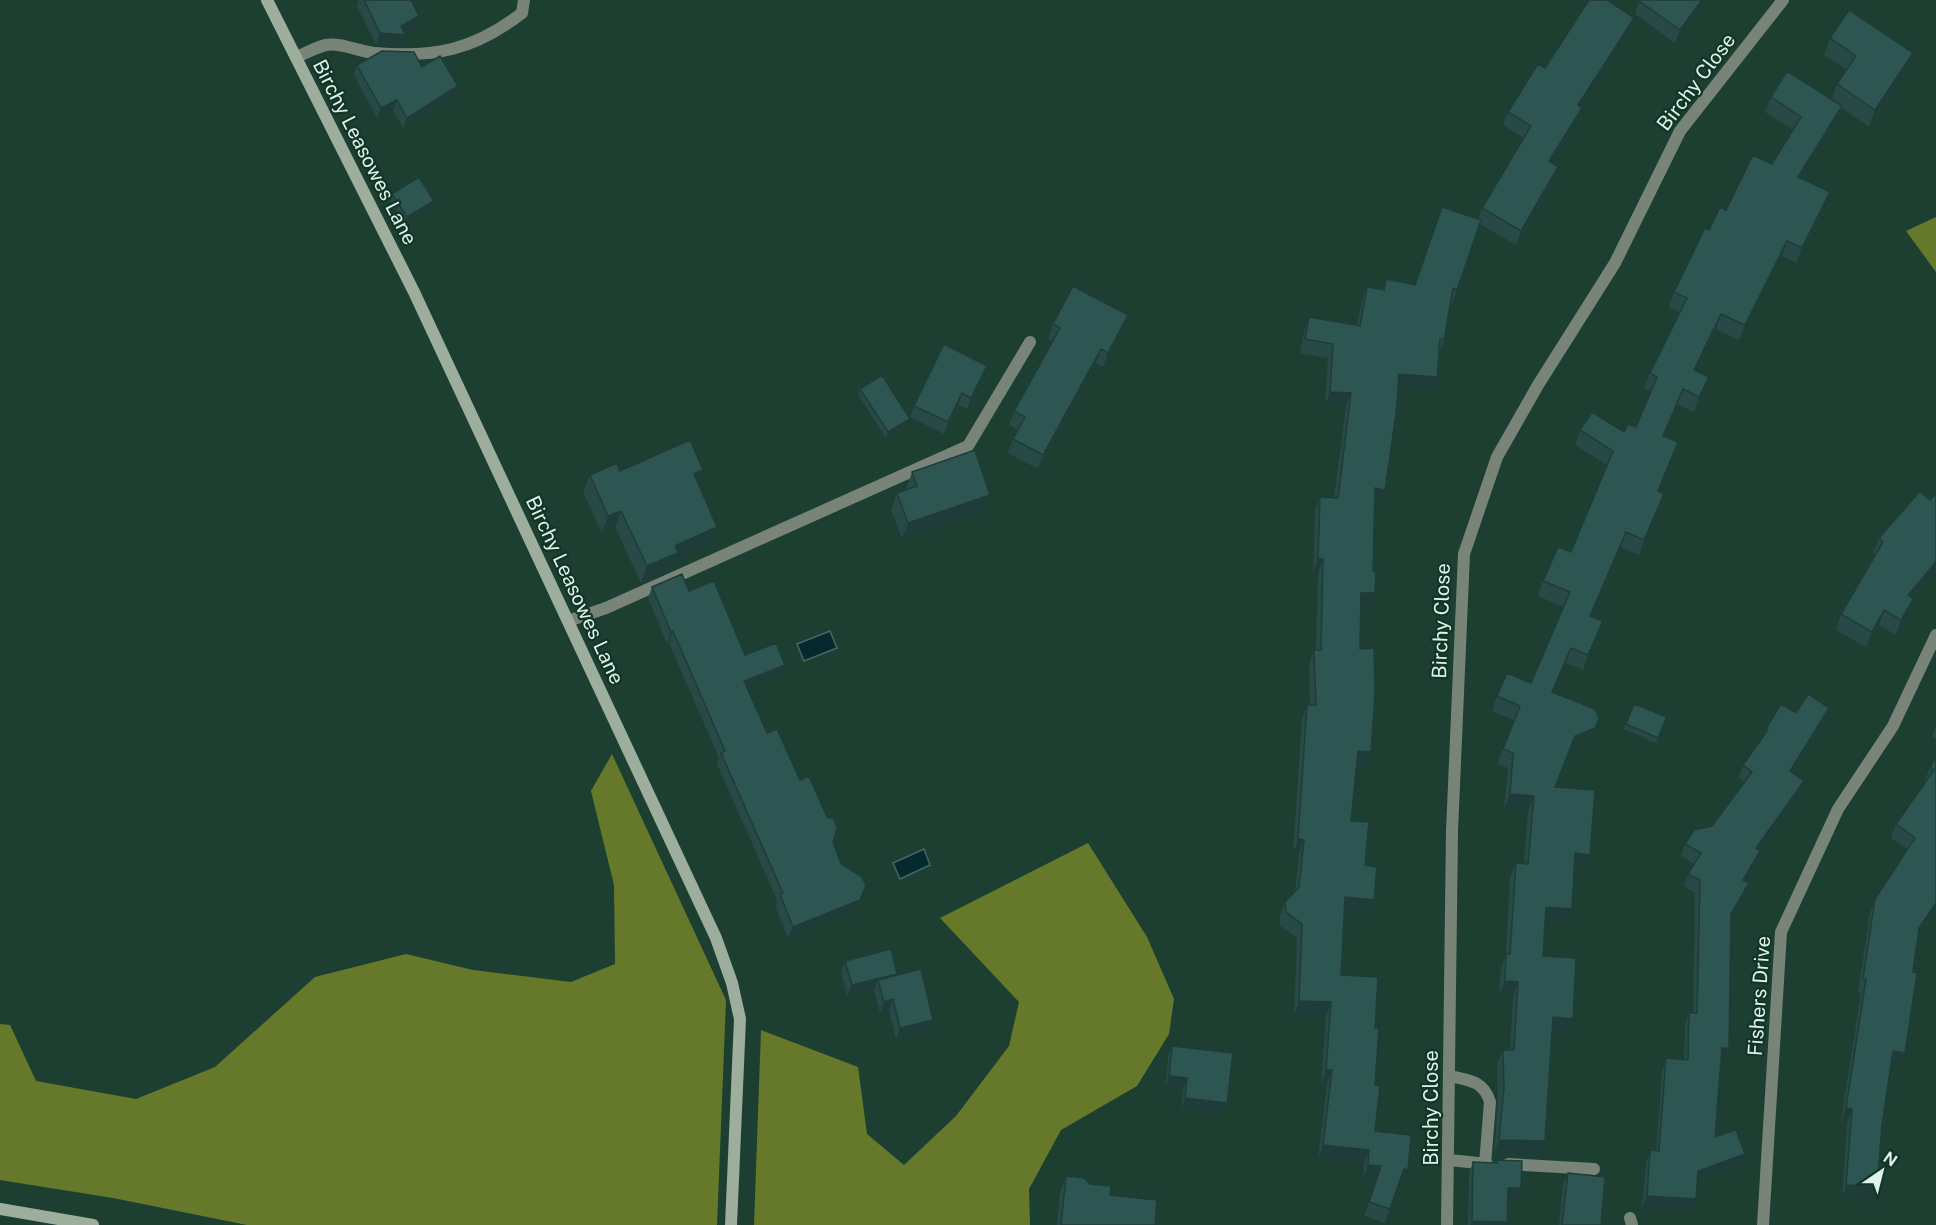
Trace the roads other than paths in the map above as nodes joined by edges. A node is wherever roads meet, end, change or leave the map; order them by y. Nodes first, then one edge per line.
1 (267, 0) edge
2 (524, 0) edge
3 (1783, 0) edge
4 (296, 57) junction
5 (1030, 342) dead end
6 (568, 621) junction
7 (1936, 635) edge
8 (1932, 650) edge
9 (1450, 1076) junction
10 (1450, 1160) junction
11 (1485, 1164) junction
12 (1594, 1169) dead end
13 (0, 1209) edge
14 (93, 1225) edge
15 (732, 1225) edge
16 (1448, 1225) edge
17 (1763, 1225) edge

1 - 4 street, Birchy Leasowes Lane
2 - 4 street
3 - 9 street, Birchy Close
4 - 6 street, Birchy Leasowes Lane
5 - 6 street
6 - 15 street, Birchy Leasowes Lane
7 - 8 street, Fishers Drive
8 - 17 street, Fishers Drive
9 - 10 street, Birchy Close
9 - 11 street
10 - 11 street
10 - 16 street, Birchy Close
11 - 12 street
13 - 14 street

